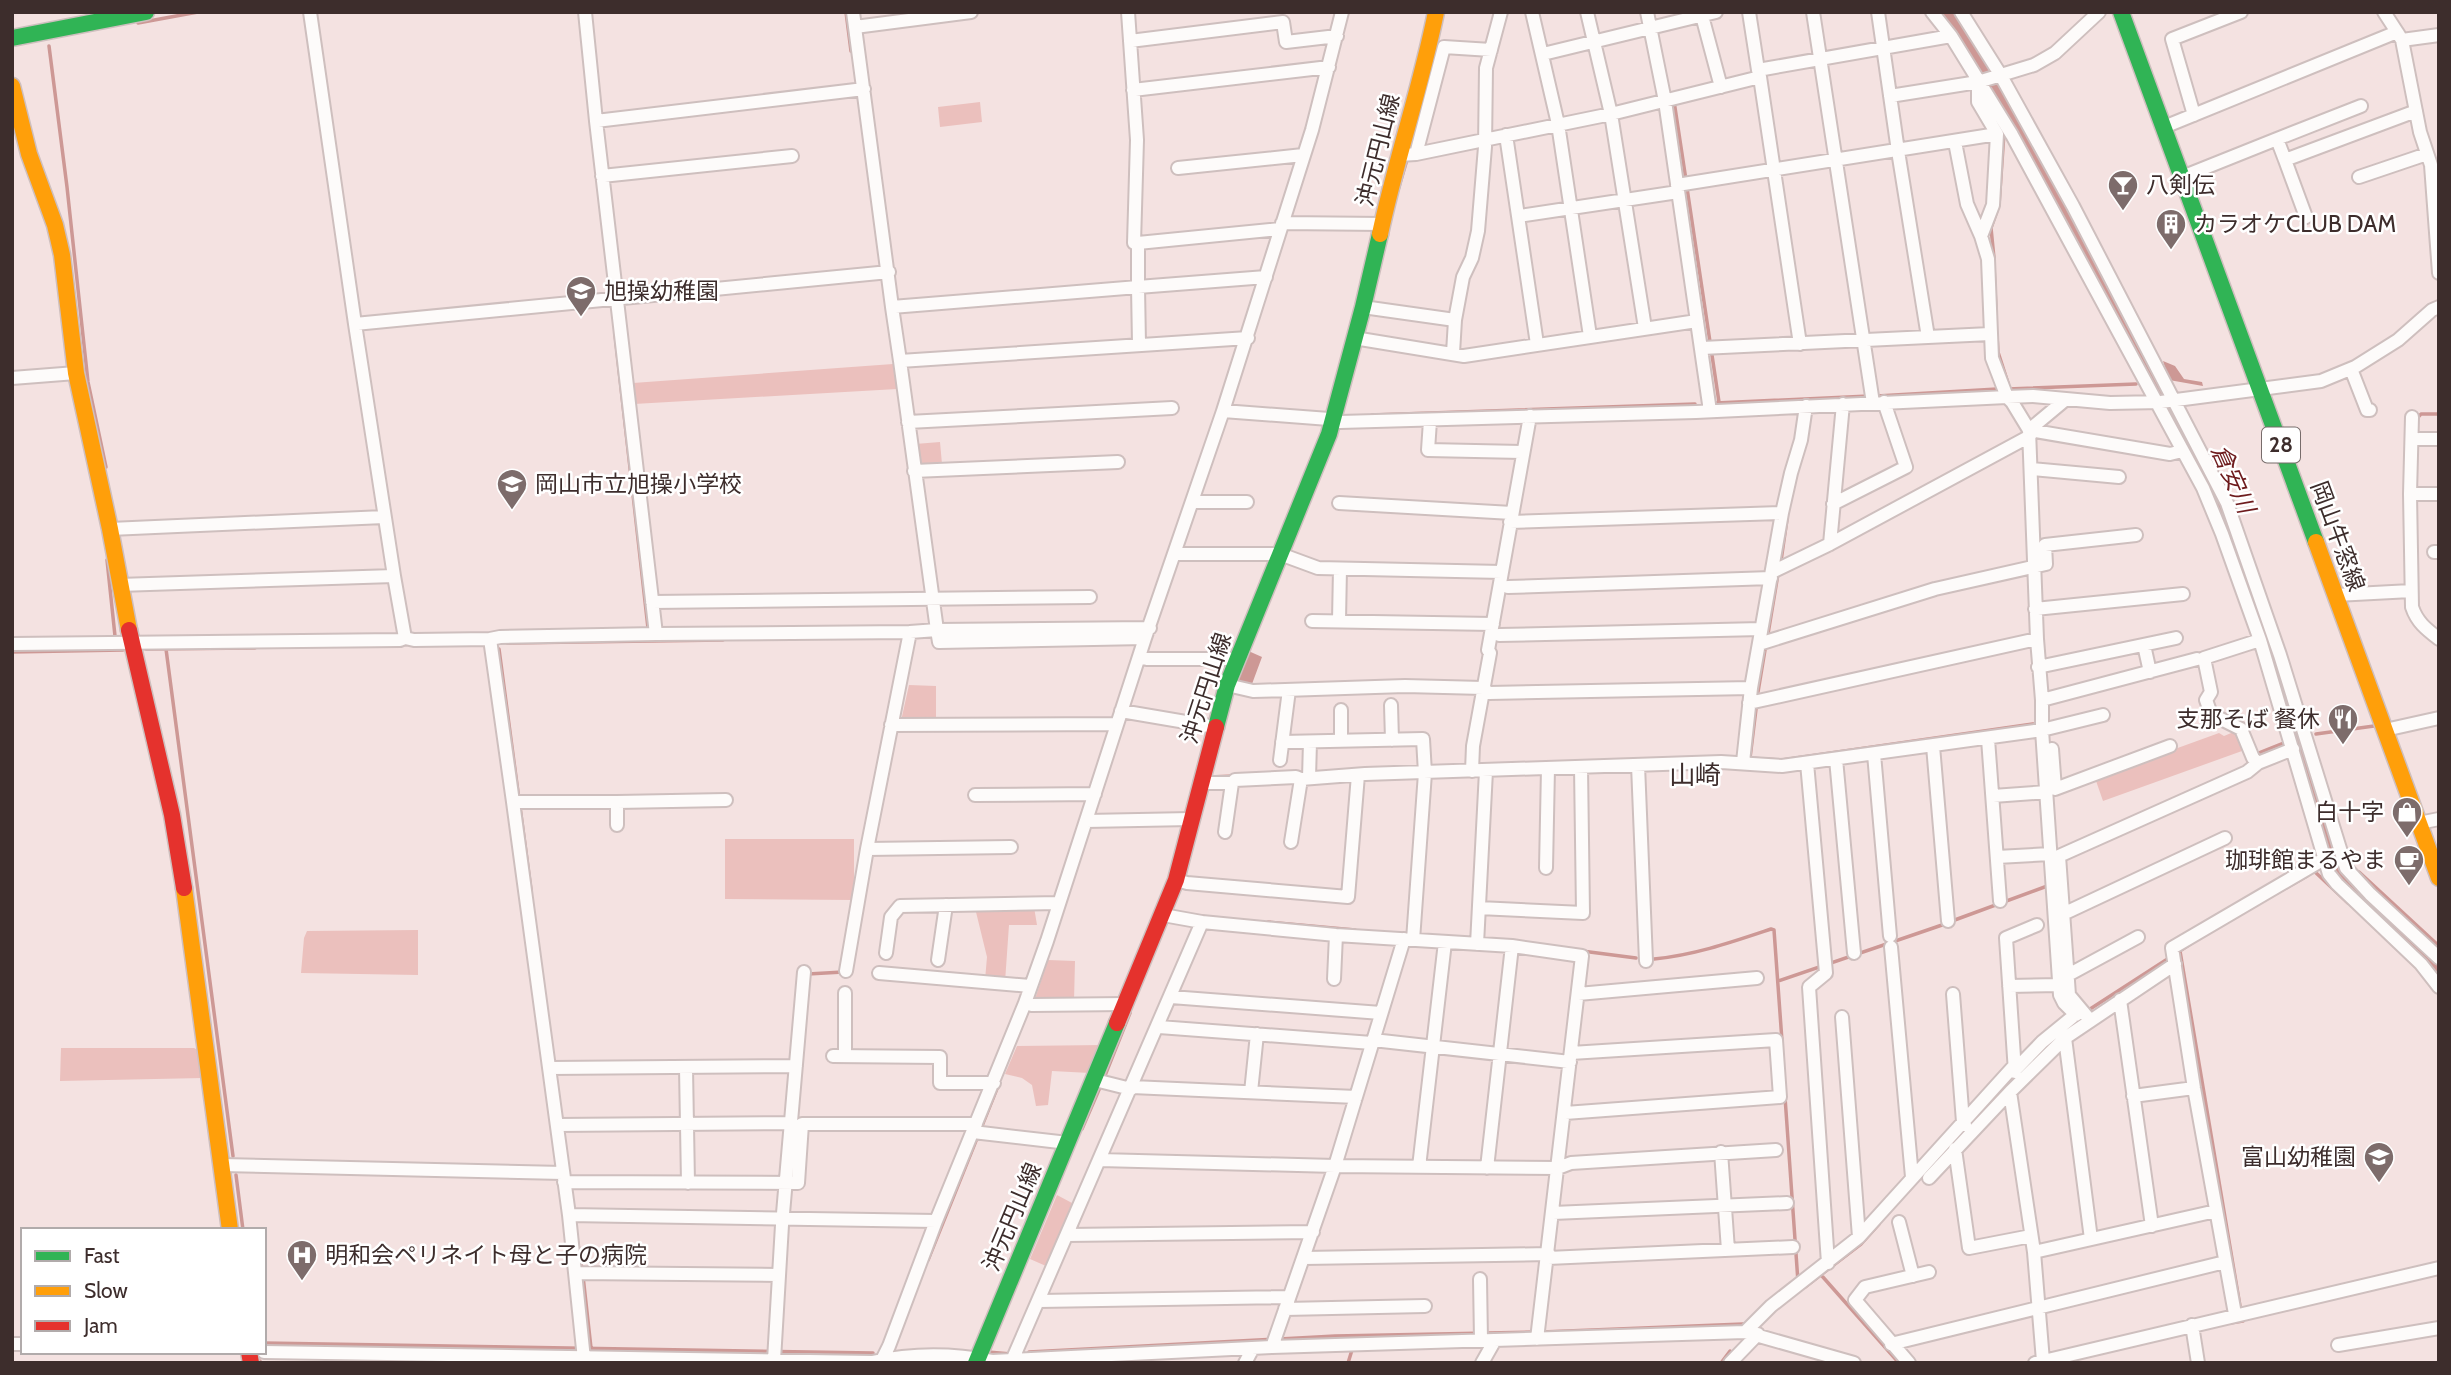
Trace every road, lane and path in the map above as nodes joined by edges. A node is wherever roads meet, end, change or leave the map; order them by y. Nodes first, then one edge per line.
1 (146, 12) edge
2 (310, 12) edge
3 (585, 12) edge
4 (853, 12) edge
5 (971, 12) edge
6 (1128, 12) edge
7 (1342, 12) edge
8 (1436, 12) edge
9 (1501, 12) edge
10 (1532, 12) edge
11 (1587, 12) edge
12 (1647, 12) edge
13 (1749, 12) edge
14 (1812, 12) edge
15 (1878, 12) edge
16 (1932, 12) edge
17 (1961, 12) edge
18 (2099, 12) edge
19 (2121, 12) edge
20 (2241, 12) edge
21 (2384, 12) edge
22 (1707, 14) edge
23 (855, 27) junction
24 (1651, 27) junction
25 (2439, 35) edge
26 (1337, 36) junction
27 (1951, 36) junction
28 (2403, 37) junction
29 (12, 38) edge
30 (1594, 40) junction
31 (1130, 41) junction
32 (1884, 48) junction
33 (1491, 50) junction
34 (1543, 54) junction
35 (1821, 60) junction
36 (1329, 67) junction
37 (1759, 74) junction
38 (1990, 78) junction
39 (1720, 84) junction
40 (12, 86) edge
41 (864, 89) junction
42 (1133, 90) junction
43 (1890, 96) junction
44 (1671, 100) junction
45 (2361, 106) dead end
46 (2416, 111) junction
47 (1611, 114) junction
48 (2194, 115) junction
49 (596, 121) junction
50 (1558, 124) junction
51 (2164, 127) junction
52 (1997, 134) junction
53 (1506, 135) junction
54 (1485, 139) junction
55 (2277, 139) junction
56 (1955, 142) junction
57 (1898, 151) junction
58 (2427, 154) junction
59 (1303, 155) junction
60 (1408, 155) junction
61 (792, 156) dead end
62 (1836, 160) junction
63 (2285, 160) junction
64 (1178, 168) dead end
65 (1774, 170) junction
66 (602, 176) junction
67 (2182, 177) junction
68 (2359, 177) dead end
69 (1682, 186) junction
70 (1625, 199) junction
71 (1572, 208) junction
72 (1519, 216) junction
73 (2306, 217) dead end
74 (1383, 223) junction
75 (1281, 226) junction
76 (1981, 236) junction
77 (1138, 243) junction
78 (889, 272) junction
79 (2439, 274) edge
80 (1266, 277) junction
81 (1138, 287) junction
82 (614, 300) junction
83 (892, 307) junction
84 (2439, 307) edge
85 (1368, 308) junction
86 (1455, 320) junction
87 (1697, 321) junction
88 (359, 323) junction
89 (1645, 328) junction
90 (1990, 334) junction
91 (1590, 336) junction
92 (1928, 337) junction
93 (1248, 338) junction
94 (1360, 339) junction
95 (1864, 340) junction
96 (1139, 344) junction
97 (1537, 344) junction
98 (1800, 344) junction
99 (1708, 348) junction
100 (1453, 353) junction
101 (900, 361) junction
102 (2351, 369) junction
103 (76, 373) junction
104 (12, 378) edge
105 (2260, 388) junction
106 (2007, 397) junction
107 (1875, 399) junction
108 (2065, 400) junction
109 (2166, 402) junction
110 (1843, 404) junction
111 (1806, 406) junction
112 (1172, 408) dead end
113 (2370, 410) dead end
114 (1225, 411) junction
115 (1710, 411) junction
116 (1530, 416) junction
117 (2412, 417) dead end
118 (1336, 421) junction
119 (1430, 421) junction
120 (908, 422) junction
121 (2032, 431) junction
122 (2419, 439) dead end
123 (2439, 439) edge
124 (2182, 451) junction
125 (1522, 452) junction
126 (1118, 462) dead end
127 (2034, 469) junction
128 (915, 471) junction
129 (2119, 477) dead end
130 (2412, 494) junction
131 (2439, 494) edge
132 (1247, 502) dead end
133 (1196, 503) junction
134 (1339, 503) dead end
135 (1833, 505) junction
136 (1782, 513) junction
137 (384, 517) junction
138 (1513, 520) junction
139 (110, 529) junction
140 (2136, 535) dead end
141 (1830, 544) junction
142 (1178, 555) junction
143 (1285, 556) junction
144 (2034, 567) junction
145 (1340, 569) junction
146 (1502, 572) junction
147 (1771, 575) junction
148 (394, 576) junction
149 (119, 585) junction
150 (1508, 587) dead end
151 (2411, 591) junction
152 (2183, 594) dead end
153 (2336, 595) junction
154 (1090, 597) dead end
155 (929, 598) junction
156 (652, 602) junction
157 (2039, 609) junction
158 (1339, 620) junction
159 (1312, 621) dead end
160 (1761, 629) junction
161 (937, 630) junction
162 (1496, 630) junction
163 (910, 632) junction
164 (1148, 633) junction
165 (656, 634) junction
166 (405, 638) junction
167 (2176, 638) dead end
168 (490, 639) junction
169 (2036, 639) junction
170 (2439, 639) edge
171 (2260, 640) junction
172 (131, 643) junction
173 (1759, 644) junction
174 (12, 645) edge
175 (2144, 645) junction
176 (1143, 658) junction
177 (1236, 659) junction
178 (2197, 659) dead end
179 (2042, 667) junction
180 (2150, 669) junction
181 (1232, 686) junction
182 (1751, 688) junction
183 (1289, 690) junction
184 (1486, 690) junction
185 (2044, 699) junction
186 (1749, 703) junction
187 (1391, 705) dead end
188 (1341, 710) dead end
189 (1123, 715) junction
190 (2103, 715) dead end
191 (2439, 718) edge
192 (895, 725) junction
193 (2044, 726) junction
194 (1216, 727) junction
195 (2385, 730) junction
196 (1988, 739) junction
197 (1392, 740) junction
198 (1341, 741) junction
199 (1282, 742) junction
200 (1310, 742) junction
201 (1933, 746) junction
202 (2170, 746) dead end
203 (2293, 749) junction
204 (1874, 754) junction
205 (1744, 758) junction
206 (1836, 759) junction
207 (1280, 760) dead end
208 (1807, 763) junction
209 (2258, 763) junction
210 (1638, 765) junction
211 (1472, 767) junction
212 (1581, 767) junction
213 (1548, 768) junction
214 (1424, 769) junction
215 (1486, 771) junction
216 (1307, 775) junction
217 (1358, 775) junction
218 (1206, 783) junction
219 (1232, 783) junction
220 (2047, 792) junction
221 (1095, 794) junction
222 (975, 795) dead end
223 (1993, 796) junction
224 (726, 800) dead end
225 (517, 802) junction
226 (617, 802) junction
227 (1191, 819) junction
228 (2439, 819) edge
229 (1090, 821) junction
230 (2419, 823) junction
231 (617, 825) dead end
232 (1225, 832) dead end
233 (2225, 838) dead end
234 (1291, 842) dead end
235 (1011, 847) dead end
236 (870, 849) junction
237 (2050, 854) junction
238 (1997, 857) junction
239 (2324, 859) junction
240 (1546, 868) dead end
241 (2438, 876) edge
242 (1182, 882) junction
243 (2000, 901) dead end
244 (1059, 903) junction
245 (946, 905) junction
246 (1479, 908) junction
247 (2063, 914) junction
248 (1168, 917) junction
249 (1948, 921) dead end
250 (1200, 922) junction
251 (2037, 925) dead end
252 (1336, 935) junction
253 (2138, 937) dead end
254 (1409, 939) junction
255 (1445, 942) junction
256 (1477, 944) junction
257 (1512, 946) junction
258 (886, 953) dead end
259 (1854, 953) dead end
260 (2174, 958) junction
261 (2439, 958) edge
262 (938, 960) dead end
263 (1646, 961) dead end
264 (846, 971) dead end
265 (804, 972) dead end
266 (879, 973) dead end
267 (1756, 978) dead end
268 (1334, 979) dead end
269 (2063, 980) junction
270 (1030, 986) junction
271 (2009, 986) junction
272 (2439, 987) edge
273 (845, 993) dead end
274 (1578, 994) junction
275 (1953, 994) dead end
276 (1171, 997) junction
277 (2120, 1000) junction
278 (1028, 1004) junction
279 (1126, 1004) junction
280 (1381, 1013) junction
281 (2082, 1014) junction
282 (1842, 1017) dead end
283 (1158, 1027) junction
284 (1257, 1034) junction
285 (2065, 1038) junction
286 (1373, 1042) junction
287 (1434, 1047) junction
288 (1500, 1054) junction
289 (1571, 1057) junction
290 (796, 1066) junction
291 (554, 1068) junction
292 (686, 1068) junction
293 (2017, 1074) junction
294 (1100, 1081) junction
295 (994, 1083) junction
296 (1127, 1088) junction
297 (2194, 1088) junction
298 (1251, 1092) junction
299 (2010, 1092) junction
300 (2133, 1096) junction
301 (1356, 1097) junction
302 (1564, 1113) junction
303 (792, 1123) junction
304 (687, 1124) junction
305 (561, 1125) junction
306 (1967, 1126) junction
307 (977, 1130) junction
308 (1068, 1143) junction
309 (1955, 1149) junction
310 (1776, 1150) dead end
311 (1721, 1152) junction
312 (1100, 1160) junction
313 (222, 1165) junction
314 (1335, 1166) junction
315 (1419, 1167) junction
316 (1487, 1168) junction
317 (1558, 1168) junction
318 (563, 1177) junction
319 (1912, 1177) junction
320 (1929, 1178) dead end
321 (688, 1183) junction
322 (789, 1183) junction
323 (1787, 1203) dead end
324 (1725, 1206) junction
325 (2216, 1211) junction
326 (1553, 1213) junction
327 (573, 1215) junction
328 (787, 1218) junction
329 (936, 1221) junction
330 (1899, 1223) dead end
331 (2152, 1226) junction
332 (230, 1228) edge
333 (1313, 1232) junction
334 (1067, 1236) junction
335 (2031, 1236) junction
336 (1859, 1237) junction
337 (2091, 1239) junction
338 (1793, 1247) dead end
339 (1728, 1250) junction
340 (2034, 1252) junction
341 (1548, 1256) junction
342 (1304, 1258) junction
343 (1828, 1262) junction
344 (2225, 1262) junction
345 (2439, 1268) edge
346 (1929, 1272) dead end
347 (581, 1273) junction
348 (778, 1275) junction
349 (1913, 1276) junction
350 (1480, 1279) dead end
351 (1039, 1301) junction
352 (1287, 1303) junction
353 (1425, 1306) dead end
354 (2039, 1306) junction
355 (2235, 1314) junction
356 (2192, 1325) junction
357 (2439, 1328) edge
358 (1752, 1333) junction
359 (1538, 1334) junction
360 (1484, 1336) junction
361 (1274, 1342) junction
362 (1891, 1343) junction
363 (2338, 1345) dead end
364 (1253, 1349) junction
365 (266, 1352) edge
366 (774, 1354) junction
367 (587, 1355) edge
368 (1815, 1357) edge
369 (977, 1360) edge
370 (882, 1361) edge
371 (1012, 1361) edge
372 (2039, 1362) edge
373 (1245, 1363) edge
374 (1482, 1363) edge
375 (1730, 1363) edge
376 (1854, 1363) edge
377 (1909, 1363) edge
378 (2198, 1363) edge

1 - 29 main road
2 - 88 street
3 - 49 street
4 - 23 street
5 - 23 street
6 - 31 street
7 - 26 street
8 - 60 main road, 沖元円山線
9 - 33 street
10 - 34 street
11 - 30 street
12 - 24 street
13 - 37 street
14 - 35 street
15 - 32 street
16 - 27 street
17 - 38 street
18 - 38 street
19 - 51 main road, 岡山牛窓線 / 28
20 - 48 street
21 - 28 street
22 - 24 street
22 - 39 street
23 - 41 street
24 - 30 street
24 - 44 street
25 - 28 street
26 - 31 street
26 - 36 street
27 - 32 street
27 - 38 street
28 - 46 street
28 - 48 street
30 - 34 street
30 - 47 street
31 - 42 street
32 - 35 street
32 - 43 street
33 - 54 street
33 - 60 street
34 - 50 street
35 - 37 street
35 - 62 street
36 - 42 street
36 - 59 street
37 - 39 street
37 - 65 street
38 - 43 street
38 - 52 street
38 - 109 street
38 - 109 street
39 - 44 street
40 - 103 main road
41 - 49 street
41 - 78 street
42 - 77 street
43 - 57 street
44 - 47 street
44 - 69 street
45 - 55 street
46 - 58 street
46 - 63 street
47 - 50 street
47 - 70 street
48 - 51 street
49 - 66 street
50 - 53 street
50 - 71 street
51 - 67 main road, 岡山牛窓線 / 28
52 - 56 street
52 - 76 street
53 - 54 street
53 - 72 street
54 - 60 street
54 - 86 street
55 - 63 street
55 - 67 street
56 - 57 street
56 - 76 street
57 - 62 street
57 - 92 street
58 - 68 street
58 - 79 street
59 - 64 street
59 - 75 street
60 - 74 main road, 沖元円山線
61 - 66 street
62 - 65 street
62 - 95 street
63 - 73 street
65 - 69 street
65 - 98 street
66 - 82 street
67 - 105 main road, 岡山牛窓線 / 28
69 - 70 street
69 - 87 street
70 - 71 street
70 - 89 street
71 - 72 street
71 - 91 street
72 - 97 street
74 - 75 street
74 - 85 main road, 沖元円山線
75 - 77 street
75 - 80 street
76 - 90 street
77 - 81 street
78 - 82 street
78 - 83 street
80 - 81 street
80 - 93 street
81 - 83 street
81 - 96 street
82 - 88 street
82 - 156 street
83 - 101 street
84 - 102 street
85 - 86 street
85 - 94 main road, 沖元円山線
86 - 100 street
87 - 89 street
87 - 99 street
88 - 137 street
89 - 91 street
90 - 92 street
90 - 106 street
91 - 97 street
92 - 95 street
93 - 96 street
93 - 114 street
94 - 100 street
94 - 118 main road, 沖元円山線
95 - 98 street
95 - 107 street
96 - 101 street
97 - 100 street
98 - 99 street
99 - 115 street
101 - 120 street
102 - 105 street
102 - 113 street
103 - 104 street
103 - 139 main road
105 - 109 street
105 - 153 main road, 岡山牛窓線 / 28
106 - 107 street
106 - 108 street
106 - 121 street
107 - 110 street
107 - 135 street
108 - 109 street
108 - 121 street
109 - 124 street
109 - 261 street
110 - 111 street
110 - 135 street
111 - 115 street
111 - 136 street
112 - 120 street
114 - 118 street
114 - 133 street
115 - 116 street
116 - 119 street
116 - 125 street
117 - 130 street
118 - 119 street
118 - 143 main road, 沖元円山線
119 - 125 street
120 - 128 street
121 - 124 street
121 - 127 street
121 - 141 street
122 - 123 street
124 - 171 street
125 - 138 street
126 - 128 street
127 - 129 street
127 - 144 street
128 - 155 street
130 - 131 street
130 - 151 street
132 - 133 street
133 - 142 street
134 - 138 street
135 - 141 street
136 - 138 street
136 - 147 street
137 - 139 street
137 - 148 street
138 - 146 street
139 - 149 main road
140 - 144 street
141 - 147 street
142 - 143 street
142 - 164 street
143 - 145 street
143 - 177 main road, 沖元円山線
144 - 157 street
144 - 173 street
145 - 146 street
145 - 158 street
146 - 162 street
147 - 150 street
147 - 160 street
148 - 149 street
148 - 166 street
149 - 172 main road
151 - 153 street
151 - 170 street
152 - 157 street
153 - 195 main road, 岡山牛窓線 / 28
154 - 155 street
155 - 156 street
155 - 161 street
156 - 165 street
157 - 169 street
158 - 159 street
158 - 162 street
160 - 162 street
160 - 173 street
161 - 163 street
161 - 164 street
162 - 184 street
163 - 165 street
163 - 192 street
164 - 176 street
165 - 168 street
166 - 168 street
166 - 172 street
167 - 175 street
168 - 225 street
169 - 179 street
169 - 186 street
171 - 203 street
171 - 209 street
172 - 174 street
172 - 313 main road
173 - 182 street
175 - 179 street
175 - 180 street
176 - 177 street
176 - 189 street
177 - 181 main road, 沖元円山線
178 - 180 street
179 - 185 street
180 - 185 street
181 - 183 street
181 - 194 main road, 沖元円山線
182 - 184 street
182 - 186 street
183 - 184 street
183 - 199 street
184 - 211 street
185 - 193 street
186 - 205 street
187 - 197 street
188 - 198 street
189 - 192 street
189 - 194 street
189 - 221 street
190 - 193 street
191 - 195 street
192 - 236 street
193 - 196 street
193 - 202 street
193 - 220 street
194 - 218 main road, 沖元円山線
195 - 230 main road, 岡山牛窓線 / 28
196 - 201 street
196 - 223 street
197 - 198 street
197 - 214 street
198 - 200 street
199 - 200 street
199 - 207 street
200 - 216 street
201 - 204 street
201 - 249 street
203 - 209 street
203 - 239 street
204 - 206 street
204 - 319 street
205 - 208 street
205 - 210 street
206 - 208 street
206 - 259 street
208 - 343 street
209 - 247 street
210 - 212 street
210 - 263 street
211 - 214 street
211 - 215 street
212 - 213 street
212 - 246 street
213 - 215 street
213 - 240 street
214 - 217 street
214 - 254 street
215 - 246 street
216 - 217 street
216 - 219 street
216 - 234 street
217 - 242 street
218 - 219 street
218 - 227 main road, 沖元円山線
219 - 232 street
220 - 223 street
220 - 237 street
221 - 222 street
221 - 229 street
223 - 238 street
224 - 226 street
225 - 226 street
225 - 291 street
226 - 231 street
227 - 229 street
227 - 242 main road, 沖元円山線
228 - 230 street
229 - 244 street
230 - 241 main road, 岡山牛窓線 / 28
233 - 247 street
235 - 236 street
236 - 264 street
237 - 238 street
237 - 269 street
238 - 243 street
239 - 260 street
239 - 272 street
242 - 248 main road, 沖元円山線
244 - 245 street
244 - 270 street
245 - 258 street
245 - 262 street
246 - 256 street
247 - 269 street
248 - 250 street
248 - 279 main road, 沖元円山線
250 - 252 street
250 - 276 street
251 - 271 street
252 - 254 street
252 - 268 street
253 - 269 street
254 - 255 street
254 - 280 street
255 - 256 street
255 - 287 street
256 - 257 street
257 - 274 street
257 - 288 street
260 - 277 street
260 - 297 street
265 - 290 street
266 - 270 street
267 - 274 street
269 - 271 street
269 - 281 street
270 - 278 street
271 - 293 street
273 - 295 street
274 - 289 street
275 - 306 street
276 - 280 street
276 - 283 street
277 - 281 street
277 - 300 street
278 - 279 street
278 - 295 street
279 - 294 main road, 沖元円山線
280 - 286 street
281 - 285 street
281 - 293 street
282 - 336 street
283 - 284 street
283 - 296 street
284 - 286 street
284 - 298 street
285 - 293 street
285 - 337 street
286 - 287 street
286 - 301 street
287 - 288 street
287 - 315 street
288 - 289 street
288 - 316 street
289 - 302 street
289 - 302 street
290 - 292 street
290 - 303 street
291 - 292 street
291 - 305 street
292 - 304 street
293 - 299 street
293 - 306 street
294 - 296 street
294 - 308 main road, 沖元円山線
295 - 307 street
296 - 298 street
296 - 312 street
297 - 300 street
297 - 325 street
298 - 301 street
299 - 306 street
299 - 335 street
300 - 331 street
301 - 314 street
302 - 317 street
303 - 304 street
303 - 322 street
304 - 305 street
304 - 321 street
305 - 318 street
306 - 309 street
306 - 319 street
307 - 308 street
307 - 322 street
307 - 329 street
308 - 369 main road, 沖元円山線
309 - 320 street
309 - 335 street
310 - 311 street
311 - 317 street
311 - 324 street
312 - 314 street
312 - 334 street
313 - 318 street
313 - 332 main road
314 - 315 street
314 - 333 street
315 - 316 street
316 - 317 street
317 - 326 street
318 - 321 street
318 - 327 street
319 - 336 street
321 - 322 street
322 - 328 street
323 - 324 street
324 - 326 street
324 - 339 street
325 - 331 street
325 - 344 street
326 - 341 street
327 - 328 street
327 - 347 street
328 - 329 street
328 - 348 street
329 - 370 street
330 - 349 street
331 - 337 street
333 - 334 street
333 - 342 street
334 - 351 street
335 - 340 street
336 - 343 street
337 - 340 street
338 - 339 street
339 - 341 street
340 - 354 street
341 - 342 street
341 - 359 street
342 - 352 street
343 - 358 street
344 - 354 street
344 - 355 street
345 - 355 street
346 - 349 street
347 - 348 street
347 - 367 street
348 - 366 street
349 - 362 street
350 - 360 street
351 - 352 street
351 - 371 street
352 - 353 street
352 - 361 street
354 - 362 street
354 - 372 street
355 - 356 street
356 - 372 street
356 - 378 street
357 - 363 street
358 - 359 street
358 - 368 street
358 - 375 street
359 - 360 street
360 - 361 street
360 - 374 street
361 - 364 street
362 - 377 street
364 - 371 street
364 - 373 street
365 - 367 street
366 - 367 street
366 - 370 street
368 - 376 street
369 - 370 street
369 - 371 street

